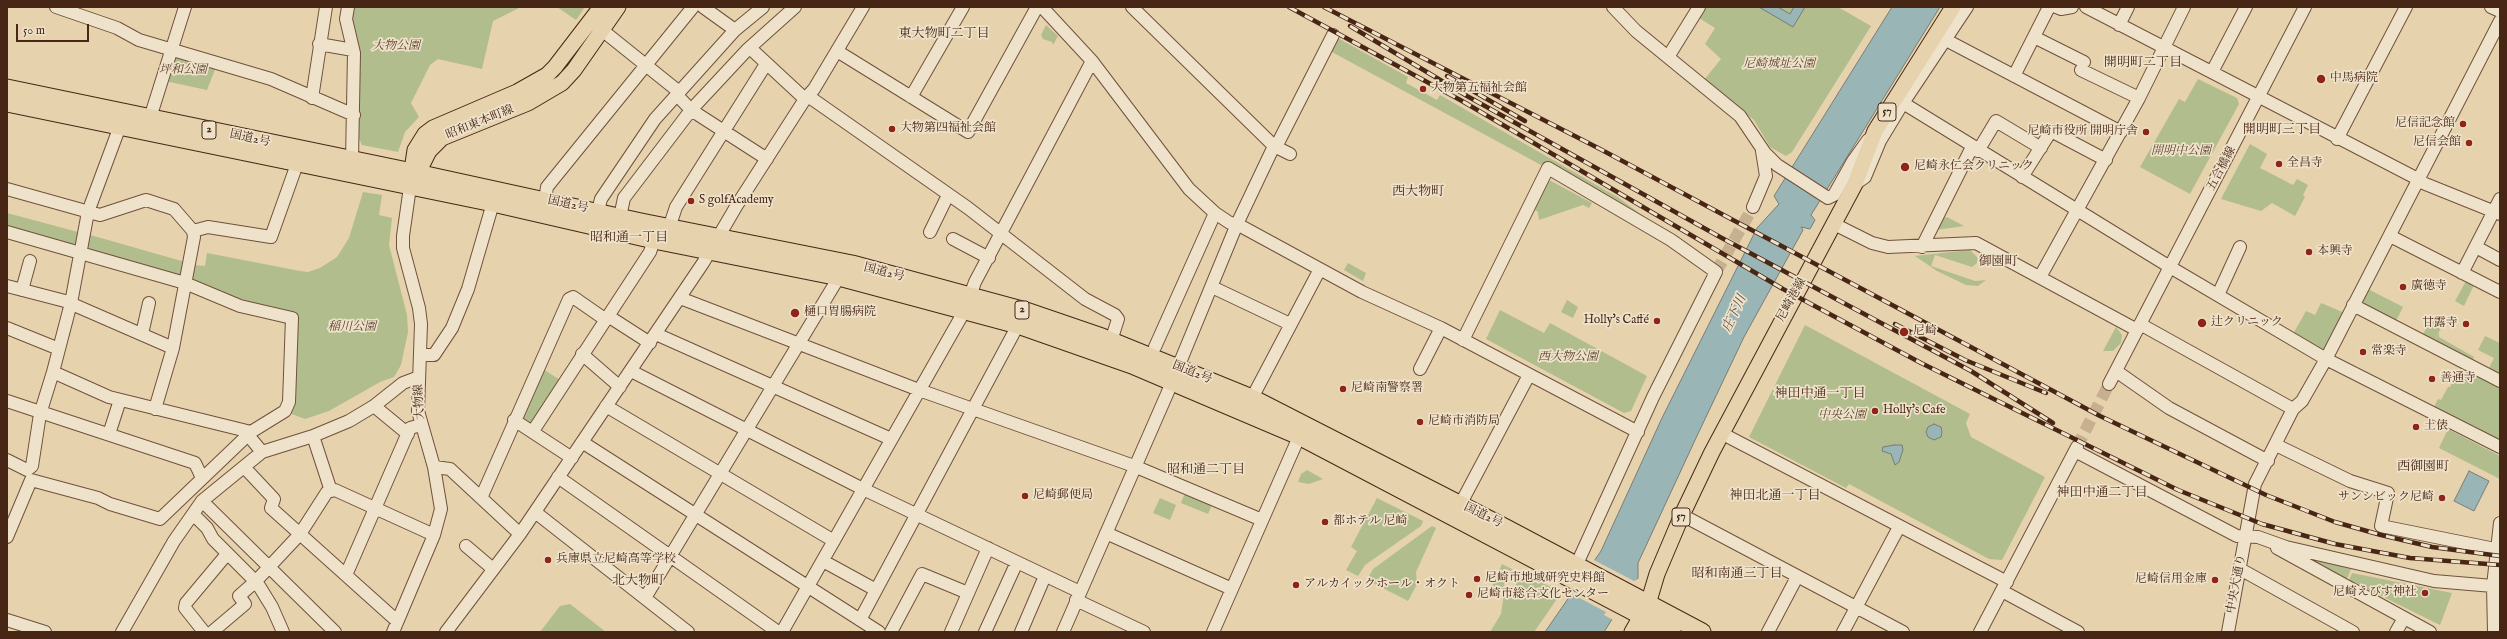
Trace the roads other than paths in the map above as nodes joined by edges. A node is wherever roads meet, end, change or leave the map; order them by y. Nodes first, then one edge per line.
1 (56, 7) edge
2 (186, 7) edge
3 (326, 7) edge
4 (348, 7) edge
5 (601, 7) edge
6 (618, 7) edge
7 (693, 7) edge
8 (703, 7) edge
9 (763, 7) edge
10 (795, 7) edge
11 (863, 7) edge
12 (963, 7) edge
13 (1037, 7) edge
14 (1042, 7) edge
15 (1132, 7) edge
16 (1613, 7) edge
17 (1699, 7) edge
18 (1953, 7) edge
19 (1967, 7) edge
20 (2049, 7) edge
21 (2056, 7) edge
22 (2072, 7) edge
23 (2086, 7) edge
24 (2128, 7) edge
25 (2184, 7) edge
26 (2246, 7) edge
27 (2305, 7) edge
28 (2406, 7) edge
29 (2491, 7) edge
30 (2500, 11) edge
31 (2500, 21) edge
32 (2119, 24) junction
33 (602, 30) junction
34 (735, 30) junction
35 (1333, 35) dead end
36 (2034, 37) junction
37 (1946, 40) junction
38 (319, 44) junction
39 (750, 48) junction
40 (2164, 48) junction
41 (171, 50) junction
42 (353, 50) junction
43 (837, 51) junction
44 (1668, 57) junction
45 (1092, 61) junction
46 (766, 64) junction
47 (646, 65) junction
48 (2212, 72) junction
49 (2014, 76) junction
50 (7, 88) edge
51 (677, 93) junction
52 (806, 97) junction
53 (911, 97) junction
54 (2260, 97) junction
55 (312, 98) junction
56 (2139, 98) junction
57 (7, 103) edge
58 (1902, 103) junction
59 (692, 110) junction
60 (354, 116) junction
61 (150, 118) junction
62 (120, 126) junction
63 (725, 131) junction
64 (1875, 131) junction
65 (2121, 132) junction
66 (1756, 139) junction
67 (2337, 139) junction
68 (1274, 146) junction
69 (2041, 148) junction
70 (1975, 149) junction
71 (1290, 154) dead end
72 (767, 159) junction
73 (352, 160) junction
74 (2106, 160) junction
75 (297, 164) junction
76 (413, 177) junction
77 (2022, 177) junction
78 (2418, 181) junction
79 (1855, 184) junction
80 (7, 189) edge
81 (948, 195) junction
82 (2500, 199) edge
83 (545, 200) junction
84 (493, 204) junction
85 (1753, 206) tunnel mouth
86 (2078, 210) junction
87 (598, 211) junction
88 (88, 212) junction
89 (1215, 213) junction
90 (2497, 213) edge
91 (620, 216) junction
92 (1237, 224) junction
93 (1834, 224) junction
94 (669, 228) junction
95 (194, 231) junction
96 (7, 232) edge
97 (930, 232) dead end
98 (1001, 232) junction
99 (2390, 236) junction
100 (952, 239) dead end
101 (654, 240) junction
102 (716, 243) junction
103 (1922, 246) junction
104 (2240, 247) dead end
105 (2476, 247) junction
106 (80, 254) junction
107 (988, 258) junction
108 (2500, 260) edge
109 (30, 261) dead end
110 (2170, 267) junction
111 (1320, 269) junction
112 (2462, 273) junction
113 (839, 277) junction
114 (2040, 277) junction
115 (185, 283) junction
116 (7, 286) edge
117 (1212, 287) junction
118 (22, 290) junction
119 (2500, 292) edge
120 (2218, 295) junction
121 (970, 296) junction
122 (680, 298) junction
123 (71, 303) junction
124 (149, 303) dead end
125 (2353, 306) junction
126 (607, 318) junction
127 (1290, 324) junction
128 (1018, 326) junction
129 (2138, 327) junction
130 (7, 328) edge
131 (1441, 328) junction
132 (142, 334) junction
133 (653, 339) junction
134 (1463, 340) junction
135 (1111, 341) junction
136 (798, 344) junction
137 (1155, 347) dead end
138 (173, 348) junction
139 (59, 349) junction
140 (582, 354) junction
141 (420, 355) junction
142 (2326, 359) junction
143 (1420, 369) dead end
144 (631, 371) junction
145 (2116, 371) junction
146 (53, 372) junction
147 (1174, 374) junction
148 (1529, 375) junction
149 (418, 376) junction
150 (2500, 381) edge
151 (2109, 384) tunnel mouth
152 (773, 386) junction
153 (620, 387) junction
154 (919, 390) junction
155 (1252, 398) junction
156 (120, 400) junction
157 (7, 401) edge
158 (374, 406) junction
159 (606, 406) junction
160 (155, 409) junction
161 (974, 409) junction
162 (2293, 409) junction
163 (41, 412) junction
164 (514, 420) junction
165 (421, 425) junction
166 (747, 430) junction
167 (1302, 430) junction
168 (533, 431) junction
169 (1638, 432) junction
170 (1721, 433) junction
171 (109, 434) junction
172 (250, 434) junction
173 (408, 434) junction
174 (313, 436) junction
175 (891, 439) junction
176 (582, 442) junction
177 (2276, 445) junction
178 (2500, 447) edge
179 (262, 452) junction
180 (572, 458) junction
181 (7, 460) edge
182 (2268, 461) junction
183 (1134, 466) junction
184 (244, 467) junction
185 (434, 468) junction
186 (720, 474) junction
187 (30, 475) junction
188 (558, 477) junction
189 (202, 478) junction
190 (863, 488) junction
191 (331, 491) junction
192 (482, 498) junction
193 (202, 501) junction
194 (1460, 505) junction
195 (374, 509) junction
196 (535, 512) junction
197 (193, 514) junction
198 (918, 514) junction
199 (695, 515) junction
200 (1682, 515) junction
201 (1262, 520) junction
202 (2500, 523) edge
203 (1899, 526) junction
204 (8, 530) edge
205 (1106, 533) junction
206 (300, 534) junction
207 (520, 534) junction
208 (434, 535) junction
209 (2247, 536) junction
210 (238, 537) junction
211 (834, 541) junction
212 (2269, 542) junction
213 (466, 546) dead end
214 (988, 548) junction
215 (2498, 550) edge
216 (226, 553) junction
217 (670, 556) junction
218 (823, 561) junction
219 (1017, 562) junction
220 (269, 568) junction
221 (493, 569) junction
222 (2240, 569) junction
223 (1579, 573) junction
224 (346, 575) junction
225 (1046, 576) junction
226 (1797, 577) junction
227 (255, 581) junction
228 (2005, 586) junction
229 (2498, 587) edge
230 (808, 588) junction
231 (1232, 588) junction
232 (876, 590) junction
233 (968, 593) junction
234 (1078, 596) junction
235 (644, 598) junction
236 (1856, 607) junction
237 (1642, 613) edge
238 (2404, 618) junction
239 (7, 620) edge
240 (860, 620) junction
241 (397, 621) junction
242 (45, 632) edge
243 (122, 632) edge
244 (204, 632) edge
245 (212, 632) edge
246 (283, 632) edge
247 (335, 632) edge
248 (393, 632) edge
249 (446, 632) edge
250 (688, 632) edge
251 (778, 632) edge
252 (782, 632) edge
253 (879, 632) edge
254 (891, 632) edge
255 (951, 632) edge
256 (986, 632) edge
257 (1021, 632) edge
258 (1063, 632) edge
259 (1143, 632) edge
260 (1213, 632) edge
261 (1632, 632) edge
262 (1672, 632) edge
263 (1702, 632) edge
264 (1768, 632) edge
265 (1843, 632) edge
266 (1903, 632) edge
267 (1980, 632) edge
268 (2078, 632) edge
269 (2228, 632) edge
270 (2353, 632) edge
271 (2396, 632) edge
272 (2430, 632) edge
273 (2494, 632) edge

1 - 41 street
2 - 41 street
3 - 38 street
4 - 42 street
5 - 76 main road, 昭和東本町線
6 - 33 main road, 昭和東本町線
7 - 47 street
8 - 34 street
9 - 34 street
10 - 39 street
11 - 43 street
12 - 53 street
13 - 53 street
14 - 45 street
15 - 68 street
16 - 44 street
17 - 44 street
18 - 64 main road, 尼崎港線 / 57
19 - 37 street
20 - 36 street
21 - 22 street
23 - 32 street
24 - 32 street
25 - 40 street
26 - 48 street
27 - 54 street, 五合橋線
28 - 67 street
29 - 30 street
31 - 78 street, 中央大通り
32 - 40 street
33 - 47 street
33 - 76 main road, 昭和東本町線
34 - 51 street
35 - 68 street
36 - 49 street
36 - 56 street
37 - 49 street
37 - 58 street
38 - 42 street
38 - 55 street
39 - 46 street
39 - 59 street
40 - 48 street
40 - 56 street
41 - 55 street
41 - 61 street
42 - 60 street
43 - 52 street
43 - 53 street
44 - 66 street
45 - 89 street
45 - 98 street
46 - 52 street
46 - 63 street
47 - 51 street
47 - 83 street
48 - 54 street
49 - 65 street
50 - 61 highway, 国道2号 / 2
51 - 59 street
51 - 87 street
52 - 72 street
52 - 81 street
54 - 67 street
54 - 110 street, 五合橋線
55 - 60 street
56 - 65 street
57 - 62 highway, 国道2号 / 2
58 - 70 street
58 - 79 street
59 - 63 street
59 - 91 street
60 - 73 street
61 - 73 highway, 国道2号 / 2
62 - 75 highway, 国道2号 / 2
62 - 88 street
63 - 72 street
63 - 94 street
64 - 66 street
64 - 79 main road, 尼崎港線 / 57
65 - 74 street
66 - 85 street
67 - 78 street
68 - 71 street
68 - 92 street
69 - 70 street
69 - 74 street
69 - 77 street
70 - 77 street
70 - 103 street
72 - 102 street
73 - 76 highway, 国道2号 / 2
74 - 86 street
75 - 76 highway, 国道2号 / 2
75 - 95 street
76 - 83 highway, 国道2号 / 2
76 - 84 highway, 国道2号 / 2
76 - 141 street, 大物線
77 - 86 street
78 - 90 street
78 - 99 street, 中央大通り
79 - 93 main road, 尼崎港線 / 57
80 - 88 street
81 - 97 street
81 - 98 street
82 - 90 street
83 - 87 highway, 国道2号 / 2
84 - 101 highway, 国道2号 / 2
84 - 141 street
86 - 110 street
86 - 114 street
87 - 91 highway, 国道2号 / 2
88 - 95 street
88 - 106 street
89 - 92 street
89 - 137 street
90 - 105 street
91 - 94 highway, 国道2号 / 2
92 - 111 street
92 - 117 street
93 - 103 street
93 - 170 main road, 尼崎港線 / 57
94 - 102 highway, 国道2号 / 2
95 - 115 street
96 - 106 street
98 - 107 street
98 - 135 street
99 - 112 street
99 - 125 street, 中央大通り
100 - 107 street
101 - 102 highway, 国道2号 / 2
101 - 126 street
102 - 113 highway, 国道2号 / 2
102 - 121 highway, 国道2号 / 2
102 - 122 street
103 - 114 street
104 - 120 street
105 - 108 street
105 - 112 street
106 - 115 street
106 - 123 street
107 - 121 street
109 - 118 street
110 - 120 street
110 - 129 street, 五合橋線
111 - 127 street
111 - 131 street
112 - 119 street
113 - 121 highway, 国道2号 / 2
113 - 136 street
114 - 129 street
115 - 138 street
115 - 172 street
116 - 118 street
117 - 127 street
117 - 147 street
118 - 123 street
120 - 142 street
121 - 128 highway, 国道2号 / 2
121 - 135 highway, 国道2号 / 2
121 - 154 street
122 - 133 street
122 - 136 street
123 - 132 street
123 - 139 street
124 - 132 street
125 - 142 street, 中央大通り
125 - 150 street
126 - 133 street
126 - 140 street
126 - 164 street
127 - 155 street
128 - 147 highway, 国道2号 / 2
128 - 161 street
129 - 145 street, 五合橋線
129 - 162 street
130 - 139 street
131 - 134 street
131 - 143 street
132 - 138 street
133 - 144 street
133 - 152 street
134 - 148 street
134 - 169 street
135 - 147 highway, 国道2号 / 2
136 - 152 street
136 - 154 street
138 - 160 street
139 - 146 street
140 - 153 street
140 - 168 street
141 - 149 street, 大物線
142 - 162 street, 中央大通り
142 - 178 street
144 - 153 street
144 - 166 street
145 - 151 street, 五合橋線
145 - 182 street
146 - 156 street
146 - 163 street
147 - 155 highway, 国道2号 / 2
147 - 167 highway, 国道2号 / 2
147 - 183 street
148 - 169 street
148 - 194 street
149 - 158 street
149 - 165 street, 大物線
152 - 166 street
152 - 175 street
153 - 159 street
154 - 161 street
154 - 175 street
155 - 167 highway, 国道2号 / 2
156 - 160 street
156 - 171 street
157 - 163 street
158 - 173 street
158 - 174 street
159 - 176 street
159 - 186 street
160 - 172 street
161 - 183 street
161 - 198 street
162 - 177 street, 中央大通り
163 - 171 street
163 - 187 street
164 - 168 street
164 - 192 street
165 - 173 street
165 - 185 street, 大物線
166 - 186 street
166 - 190 street
167 - 194 highway, 国道2号 / 2
167 - 201 street
167 - 223 highway, 国道2号 / 2
168 - 180 street
169 - 223 street
170 - 200 main road, 尼崎港線 / 57
170 - 203 street
171 - 189 street
172 - 179 street
172 - 189 street
173 - 195 street
174 - 179 street
174 - 191 street
175 - 190 street
176 - 180 street
176 - 199 street
177 - 182 street, 中央大通り
177 - 215 street
179 - 184 street
180 - 188 street
181 - 187 street
182 - 209 street, 中央大通り
183 - 201 street
183 - 205 street
184 - 193 street
184 - 206 street
185 - 192 street
185 - 208 street, 大物線
186 - 199 street
186 - 211 street
187 - 189 street
187 - 204 street
188 - 196 street
188 - 217 street
190 - 198 street
190 - 211 street
191 - 195 street
191 - 206 street
192 - 207 street
193 - 197 street
193 - 210 street
194 - 223 highway, 国道2号 / 2
195 - 208 street
195 - 224 street
196 - 207 street
196 - 235 street
197 - 216 street
197 - 243 street
198 - 214 street
198 - 232 street
199 - 217 street
199 - 230 street
200 - 226 street
200 - 237 main road, 尼崎港線 / 57
201 - 231 street
202 - 215 street
203 - 228 street
203 - 236 street
205 - 231 street
205 - 234 street
206 - 220 street
206 - 224 street
207 - 221 street
208 - 241 street, 大物線
209 - 212 street
209 - 222 street, 中央大通り
209 - 228 street
210 - 216 street
210 - 220 street
211 - 218 street
212 - 229 street
212 - 238 street
213 - 221 street
214 - 219 street
214 - 233 street
215 - 229 street
216 - 227 street
216 - 244 street
217 - 235 street
217 - 251 street
218 - 230 street
218 - 232 street
219 - 225 street
219 - 256 street
220 - 227 street
220 - 247 street
221 - 249 street
222 - 269 street, 中央大通り
222 - 270 street
223 - 237 highway, 国道2号 / 2
224 - 241 street
225 - 234 street
225 - 257 street
226 - 236 street
226 - 264 street
227 - 245 street
227 - 246 street
228 - 267 street
228 - 268 street
229 - 273 street
230 - 240 street
230 - 252 street
231 - 260 street
232 - 240 street
233 - 254 street
233 - 255 street
234 - 258 street
234 - 259 street
235 - 250 street
236 - 265 street
236 - 266 street
237 - 261 main road, 尼崎港線
237 - 262 highway, 国道2号 / 2
237 - 263 highway, 国道2号 / 2
238 - 271 street
238 - 272 street
239 - 242 street
240 - 253 street
241 - 248 street, 大物線

